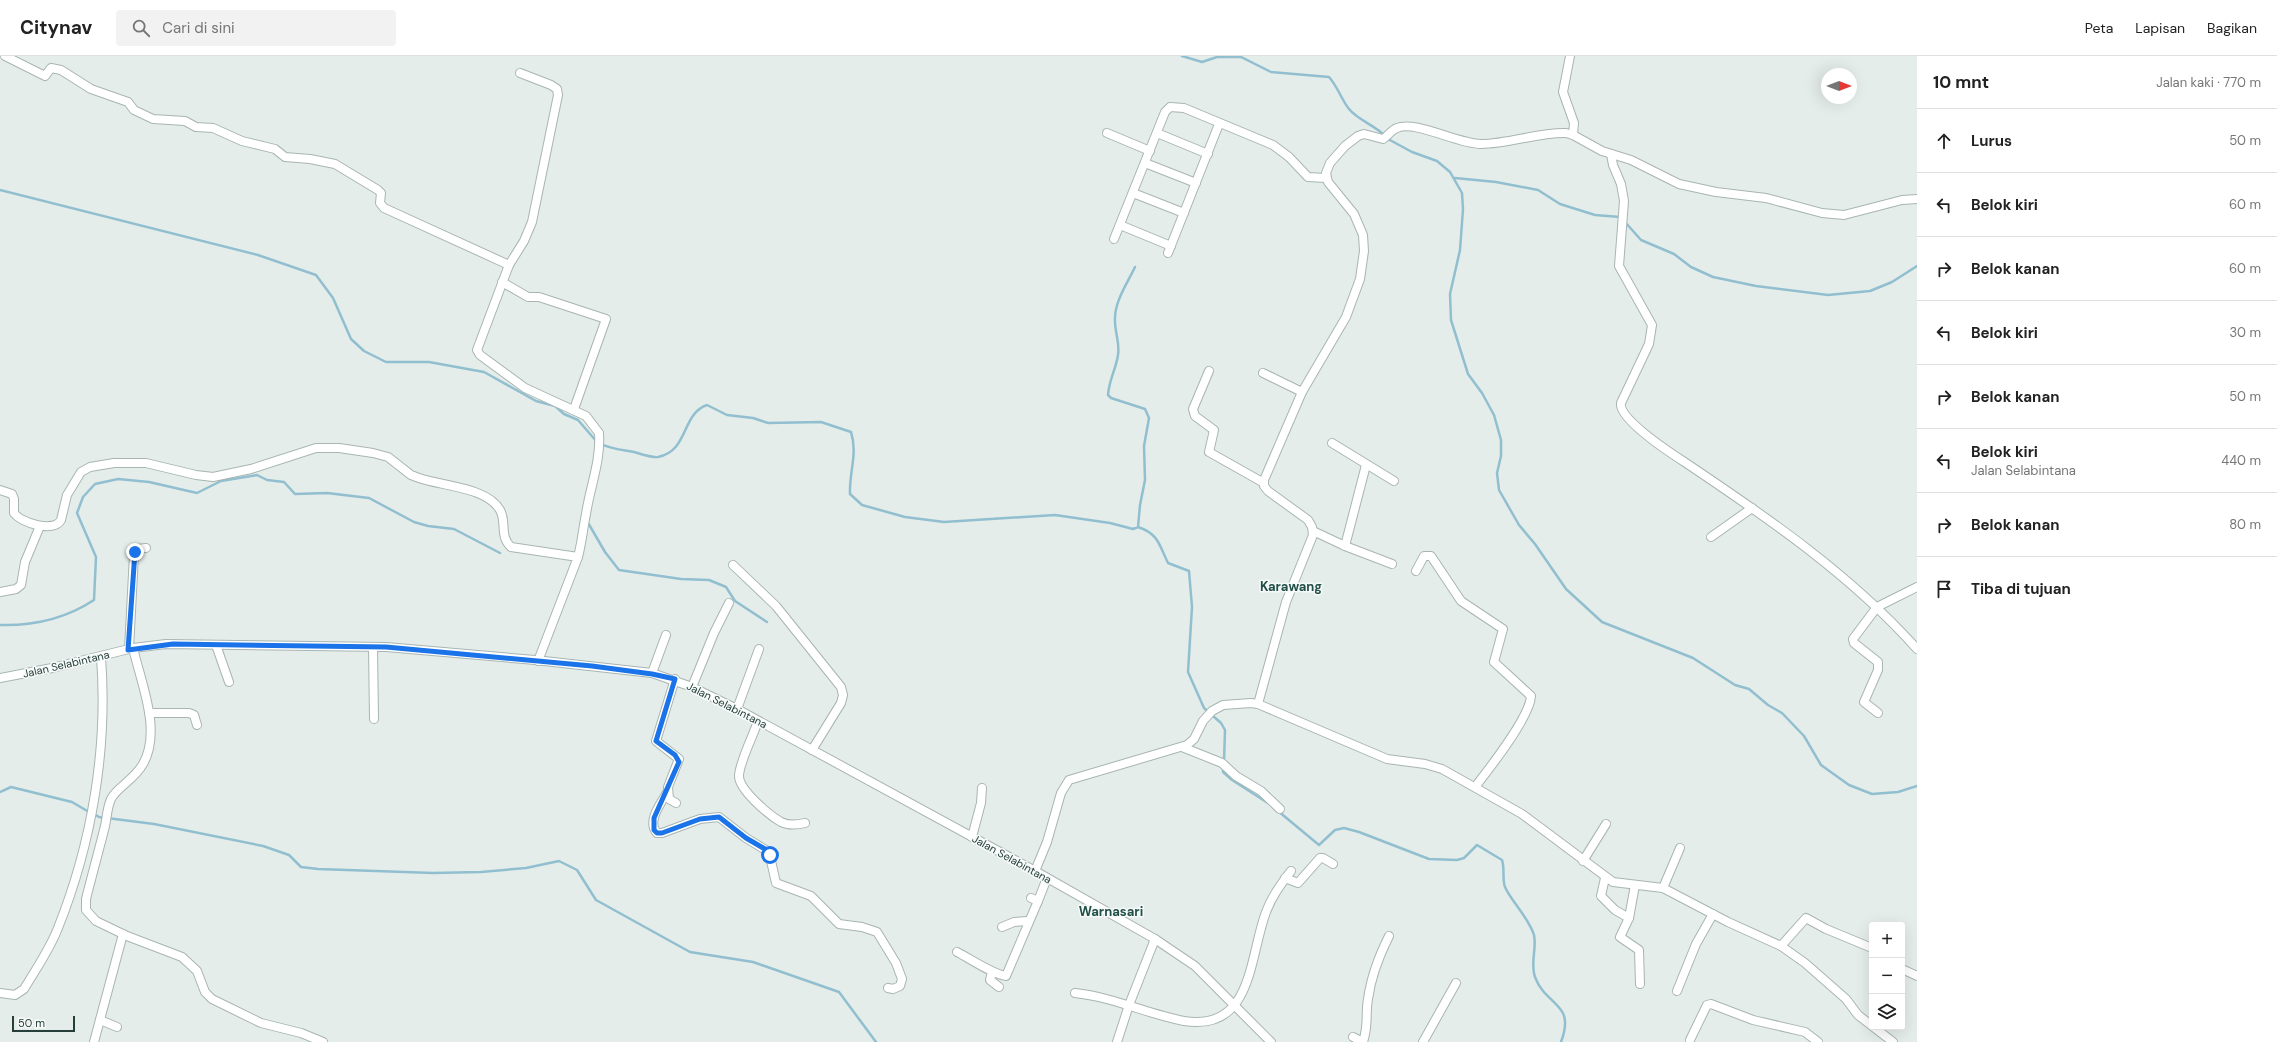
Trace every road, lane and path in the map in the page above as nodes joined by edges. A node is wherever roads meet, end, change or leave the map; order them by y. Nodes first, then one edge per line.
1 (5, 56) edge
2 (1570, 56) edge
3 (520, 73) dead end
4 (1220, 124) junction
5 (1107, 133) dead end
6 (1157, 133) junction
7 (1573, 135) junction
8 (1150, 151) junction
9 (1208, 154) junction
10 (1611, 154) junction
11 (1145, 163) junction
12 (1326, 178) junction
13 (1196, 183) junction
14 (1133, 193) junction
15 (1917, 199) edge
16 (1184, 213) junction
17 (1120, 225) junction
18 (1114, 239) dead end
19 (509, 265) junction
20 (502, 282) junction
21 (1209, 371) dead end
22 (1263, 373) dead end
23 (1302, 392) junction
24 (574, 409) junction
25 (1332, 443) dead end
26 (1366, 465) junction
27 (1394, 481) dead end
28 (1264, 483) junction
29 (0, 490) edge
30 (1752, 508) junction
31 (40, 526) junction
32 (1313, 531) junction
33 (1712, 537) dead end
34 (1345, 546) junction
35 (146, 548) dead end
36 (578, 557) junction
37 (1392, 564) dead end
38 (733, 565) dead end
39 (1416, 571) dead end
40 (1917, 587) edge
41 (0, 592) edge
42 (729, 603) dead end
43 (1877, 607) junction
44 (666, 635) dead end
45 (216, 645) junction
46 (372, 647) junction
47 (131, 649) junction
48 (760, 649) dead end
49 (1917, 649) edge
50 (101, 657) junction
51 (538, 661) junction
52 (652, 674) junction
53 (0, 678) edge
54 (675, 679) junction
55 (229, 682) dead end
56 (692, 686) junction
57 (1258, 704) junction
58 (737, 709) junction
59 (149, 713) junction
60 (1878, 713) dead end
61 (374, 719) dead end
62 (758, 721) junction
63 (197, 725) dead end
64 (1182, 747) junction
65 (812, 750) junction
66 (1475, 786) junction
67 (982, 788) dead end
68 (668, 790) junction
69 (676, 803) dead end
70 (1280, 809) dead end
71 (805, 823) dead end
72 (1606, 824) dead end
73 (972, 837) junction
74 (1680, 848) dead end
75 (1583, 862) junction
76 (1333, 864) dead end
77 (1035, 871) junction
78 (1291, 871) dead end
79 (1047, 878) junction
80 (1286, 878) junction
81 (1605, 878) junction
82 (1635, 885) junction
83 (1663, 888) junction
84 (1713, 914) junction
85 (1629, 918) junction
86 (1028, 922) junction
87 (1002, 927) dead end
88 (123, 934) junction
89 (1389, 936) dead end
90 (1155, 939) junction
91 (1781, 946) junction
92 (1869, 947) edge
93 (957, 952) dead end
94 (1905, 970) edge
95 (992, 972) junction
96 (1917, 976) edge
97 (1456, 983) dead end
98 (1640, 984) dead end
99 (999, 987) dead end
100 (888, 988) dead end
101 (1677, 991) dead end
102 (0, 993) edge
103 (1075, 993) dead end
104 (1129, 1005) junction
105 (1235, 1006) junction
106 (100, 1020) junction
107 (117, 1027) dead end
108 (1353, 1037) dead end
109 (1690, 1040) dead end
110 (1890, 1041) edge
111 (94, 1042) edge
112 (323, 1042) edge
113 (1118, 1042) edge
114 (1271, 1042) edge
115 (1363, 1042) edge
116 (1423, 1042) edge
117 (1818, 1042) edge

1 - 19 street
2 - 7 street
3 - 19 street
4 - 6 street
4 - 9 street
4 - 12 street
5 - 8 street
6 - 8 street
6 - 9 street
7 - 10 street
7 - 12 street
8 - 11 street
9 - 13 street
10 - 15 street
10 - 30 street
11 - 13 street
11 - 14 street
12 - 23 street
13 - 16 street
14 - 16 street
14 - 17 street
16 - 17 street
17 - 18 street
19 - 20 street
20 - 24 street
20 - 24 street
21 - 28 street
22 - 23 street
23 - 28 street
24 - 36 street
25 - 26 street
26 - 27 street
26 - 34 street
28 - 32 street
29 - 31 street
30 - 33 street
30 - 43 street
31 - 36 street
31 - 41 street
32 - 34 street
32 - 57 street
34 - 37 street
35 - 47 street
36 - 51 street
38 - 65 street
39 - 66 street
40 - 43 street
42 - 56 street
43 - 49 street
43 - 60 street
44 - 52 street
45 - 46 street, Jalan Selabintana
45 - 47 street, Jalan Selabintana
45 - 55 street
46 - 51 street, Jalan Selabintana
46 - 61 street
47 - 50 street, Jalan Selabintana
47 - 59 street
48 - 58 street
50 - 53 street, Jalan Selabintana
50 - 102 street
51 - 52 street, Jalan Selabintana
52 - 54 street, Jalan Selabintana
54 - 56 street, Jalan Selabintana
54 - 68 street
56 - 58 street, Jalan Selabintana
57 - 64 street
57 - 66 street
58 - 62 street, Jalan Selabintana
59 - 63 street
59 - 88 street
62 - 65 street, Jalan Selabintana
62 - 71 street
64 - 70 street
64 - 77 street
65 - 73 street, Jalan Selabintana
66 - 75 street
67 - 73 street
68 - 69 street
68 - 100 street
72 - 75 street
73 - 77 street, Jalan Selabintana
74 - 83 street
75 - 81 street
76 - 80 street
77 - 79 street, Jalan Selabintana
78 - 80 street
79 - 86 street
79 - 90 street, Jalan Selabintana
80 - 105 street
81 - 82 street
81 - 85 street
82 - 83 street
82 - 85 street
83 - 84 street
84 - 91 street
84 - 101 street
85 - 98 street
86 - 87 street
86 - 95 street
88 - 106 street
88 - 112 street
89 - 115 street
90 - 104 street
90 - 105 street, Jalan Selabintana
91 - 92 street
91 - 110 street
93 - 95 street
94 - 96 street
95 - 99 street
97 - 116 street
103 - 104 street
104 - 105 street
104 - 113 street
105 - 114 street, Jalan Selabintana
106 - 107 street
106 - 111 street
108 - 115 street
109 - 117 street

